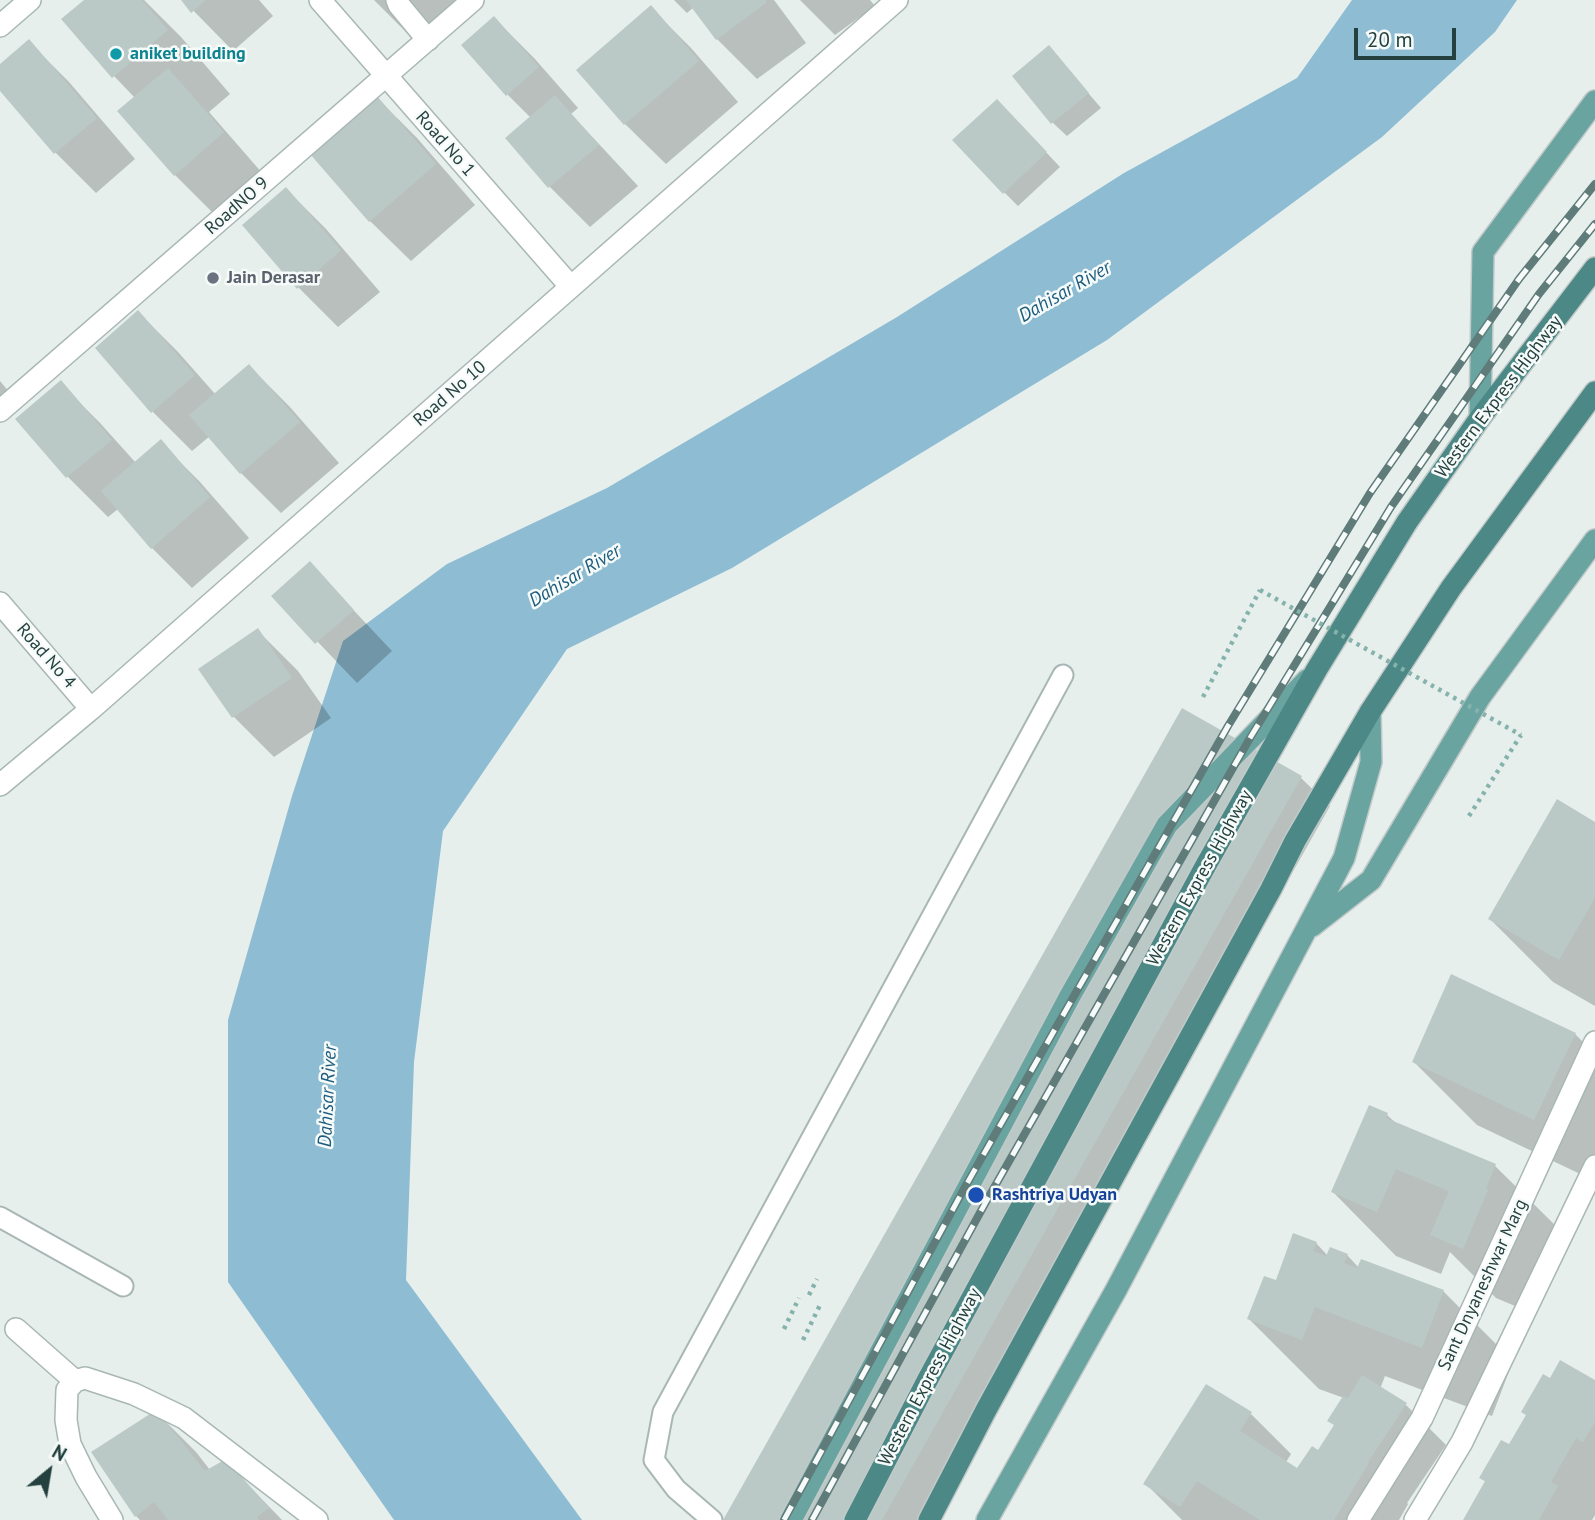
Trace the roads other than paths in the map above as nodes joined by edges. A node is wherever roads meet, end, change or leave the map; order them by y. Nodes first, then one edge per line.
1 (30, 0) edge
2 (320, 0) edge
3 (397, 0) edge
4 (472, 0) edge
5 (897, 0) edge
6 (0, 26) edge
7 (428, 40) junction
8 (387, 76) junction
9 (1595, 102) edge
10 (1595, 268) edge
11 (571, 287) junction
12 (1595, 392) edge
13 (0, 411) edge
14 (1480, 418) junction
15 (1595, 540) edge
16 (0, 603) edge
17 (1317, 669) junction
18 (1063, 675) dead end
19 (91, 709) junction
20 (1370, 712) junction
21 (0, 785) edge
22 (1305, 932) junction
23 (1595, 1042) edge
24 (1595, 1166) edge
25 (0, 1217) edge
26 (123, 1286) dead end
27 (16, 1329) dead end
28 (75, 1381) junction
29 (112, 1520) edge
30 (317, 1520) edge
31 (712, 1520) edge
32 (791, 1520) edge
33 (855, 1520) edge
34 (929, 1520) edge
35 (987, 1520) edge
36 (1357, 1520) edge
37 (1415, 1520) edge

1 - 6 street
2 - 8 street, Road No 1
3 - 7 street
4 - 7 street, RoadNO 9
5 - 11 street, Road No 10
7 - 8 street, RoadNO 9
8 - 11 street, Road No 1
8 - 13 street, RoadNO 9
9 - 14 main road
10 - 14 highway, Western Express Highway
11 - 19 street, Road No 10
12 - 20 highway
14 - 17 highway, Western Express Highway
15 - 22 main road
16 - 19 street, Road No 4
17 - 32 main road
17 - 33 highway, Western Express Highway
18 - 31 lane
19 - 21 street, Road No 10
20 - 22 main road
20 - 34 highway
22 - 35 main road
23 - 36 street, Sant Dnyaneshwar Marg
24 - 37 street
25 - 26 lane
27 - 28 street
28 - 29 street
28 - 30 street

